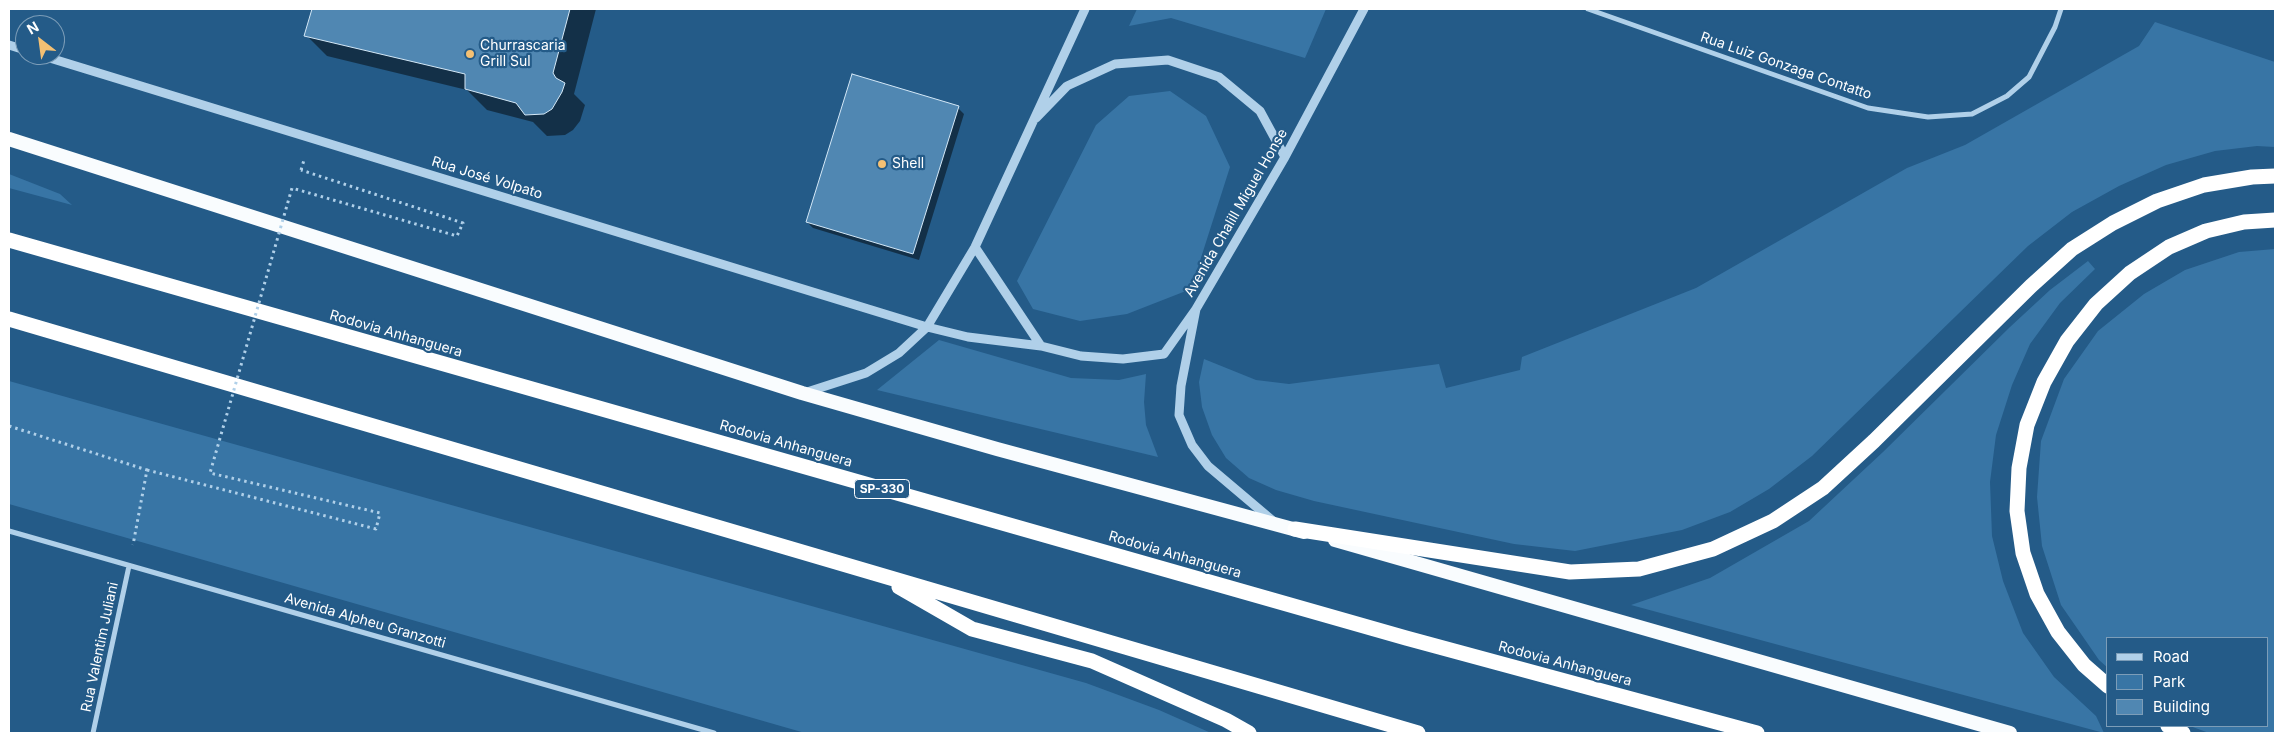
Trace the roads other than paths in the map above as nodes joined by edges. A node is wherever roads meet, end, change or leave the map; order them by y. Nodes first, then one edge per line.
1 (1085, 9) edge
2 (1364, 9) edge
3 (1588, 9) edge
4 (2061, 9) edge
5 (65, 63) edge
6 (1030, 125) junction
7 (9, 139) edge
8 (1285, 157) junction
9 (2275, 176) edge
10 (2275, 220) edge
11 (9, 240) edge
12 (975, 247) junction
13 (1196, 309) junction
14 (9, 319) edge
15 (927, 327) junction
16 (1041, 346) junction
17 (802, 394) junction
18 (1277, 524) junction
19 (1295, 529) junction
20 (9, 531) edge
21 (129, 566) junction
22 (878, 575) junction
23 (2106, 684) edge
24 (2170, 727) edge
25 (93, 733) edge
26 (714, 733) edge
27 (1249, 733) edge
28 (1418, 733) edge
29 (1757, 733) edge
30 (2010, 733) edge
31 (2183, 733) edge

1 - 6 street
2 - 8 street, Avenida Chalill Miguel Honse
3 - 4 street, Rua Luiz Gonzaga Contatto
5 - 15 street, Rua José Volpato
6 - 8 street
6 - 12 street
7 - 17 highway
8 - 13 street, Avenida Chalill Miguel Honse
9 - 19 highway
10 - 23 highway
11 - 29 highway, Rodovia Anhanguera / SP-330
12 - 15 street
12 - 16 street
13 - 16 street, Rua José Volpato
13 - 18 street, Avenida Chalill Miguel Honse
14 - 22 highway
15 - 16 street, Rua José Volpato
15 - 17 street
17 - 18 highway
18 - 19 highway
19 - 30 highway
20 - 21 street, Avenida Alpheu Granzotti
21 - 25 street, Rua Valentim Juliani
21 - 26 street, Avenida Alpheu Granzotti
22 - 27 highway
22 - 28 highway
24 - 31 highway

